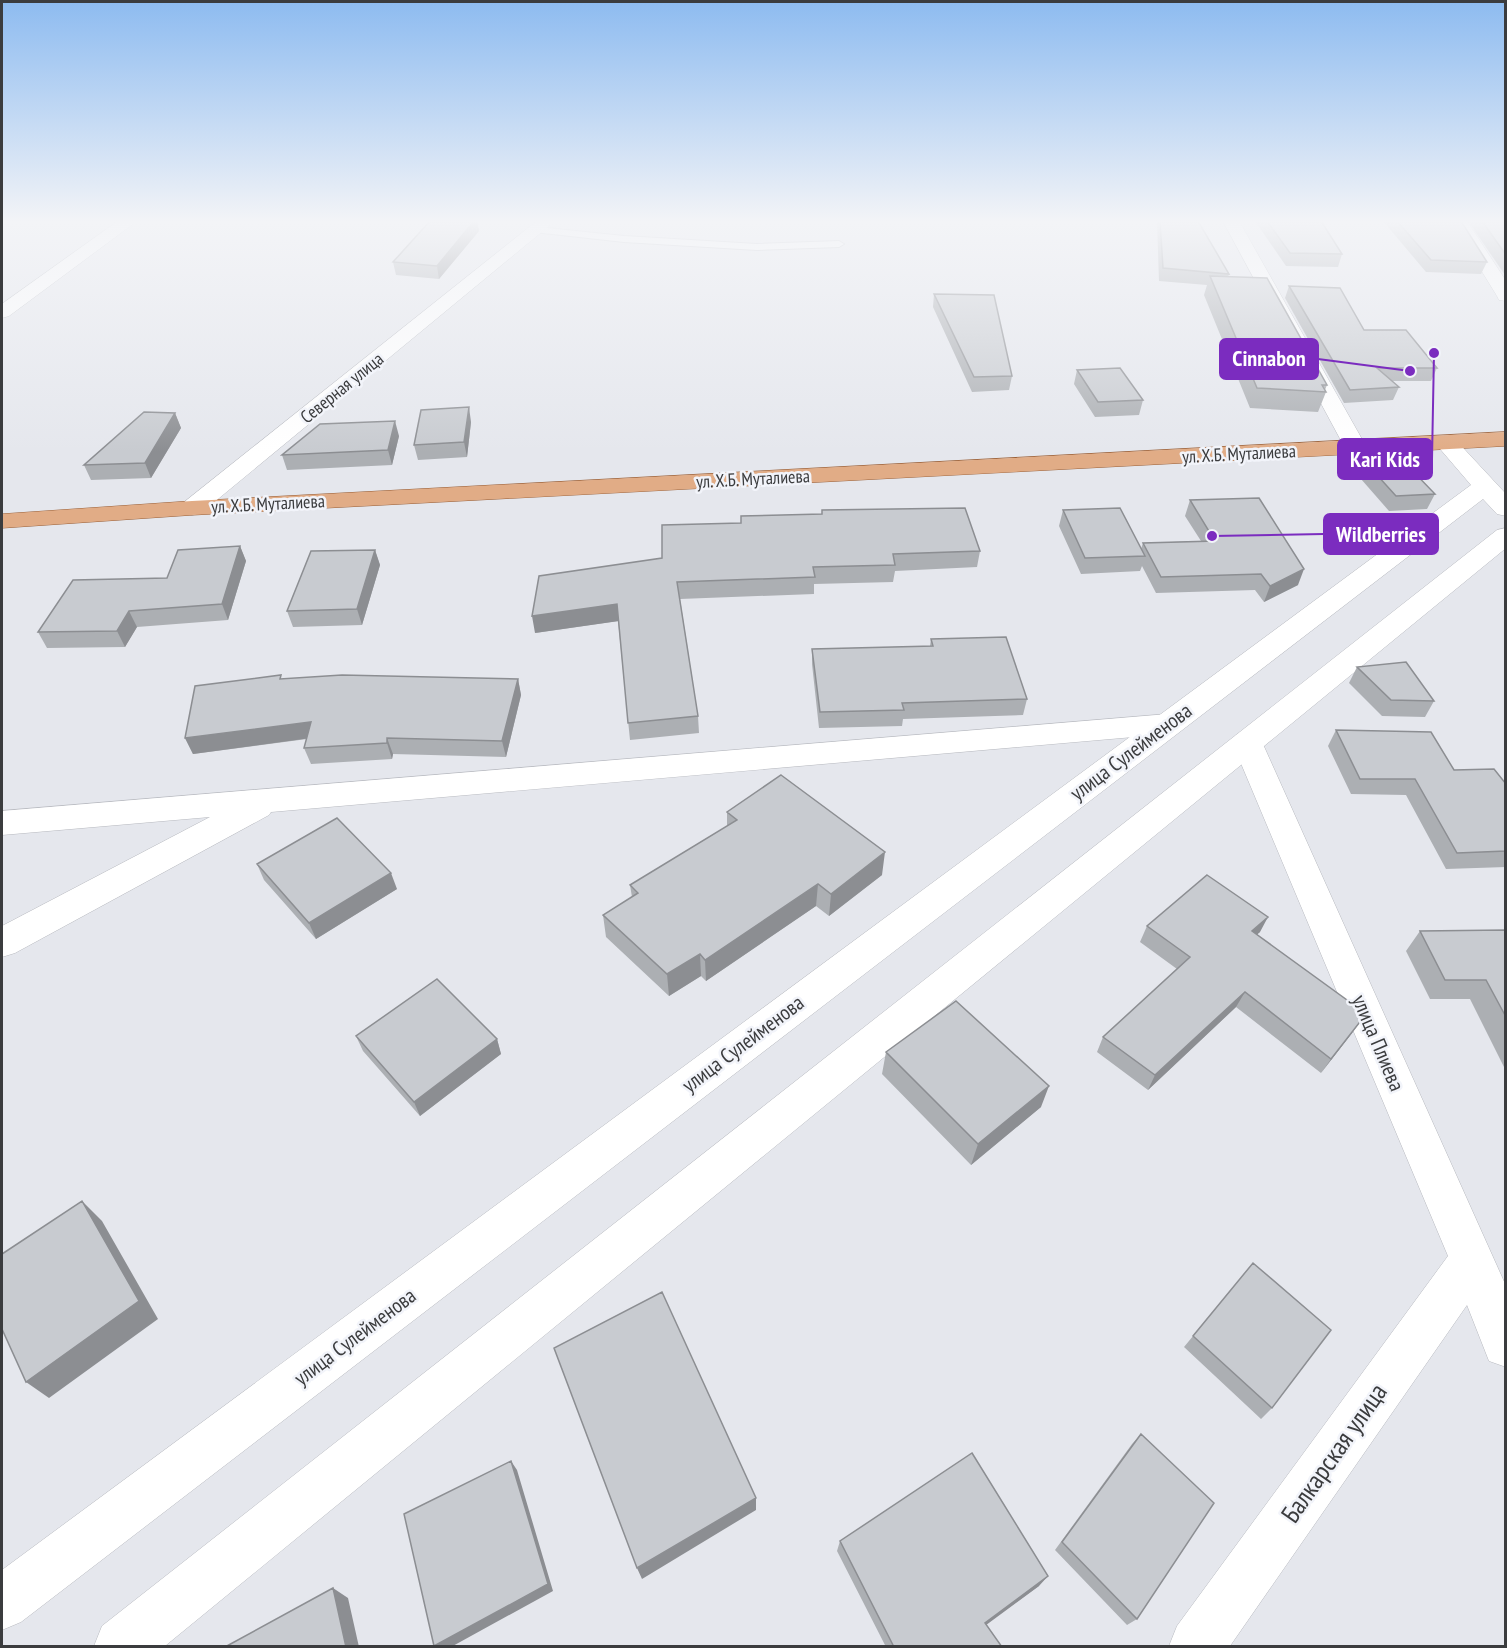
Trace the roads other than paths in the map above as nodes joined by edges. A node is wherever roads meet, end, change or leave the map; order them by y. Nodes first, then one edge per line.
1 (22, 298) edge
2 (452, 298) edge
3 (1273, 298) edge
4 (2, 312) edge
5 (1506, 439) edge
6 (1446, 443) junction
7 (1356, 448) junction
8 (1495, 497) edge
9 (192, 508) junction
10 (2, 520) edge
11 (1506, 535) edge
12 (1168, 724) junction
13 (1247, 742) junction
14 (270, 800) junction
15 (2, 823) edge
16 (2, 944) edge
17 (1472, 1260) junction
18 (1506, 1344) edge
19 (2, 1603) edge
20 (122, 1647) edge
21 (1197, 1647) edge

1 - 4 street
2 - 9 street, Северная улица
3 - 7 street
5 - 6 main road, ул. Х.Б. Муталиева
6 - 7 main road, ул. Х.Б. Муталиева
6 - 8 street
7 - 9 main road, ул. Х.Б. Муталиева
8 - 12 street, улица Сулейменова
9 - 10 main road, ул. Х.Б. Муталиева
11 - 13 street
12 - 14 street
12 - 19 street, улица Сулейменова
13 - 17 street, улица Плиева
13 - 20 street
14 - 15 street
14 - 16 street
17 - 18 street, улица Плиева
17 - 21 street, Балкарская улица

